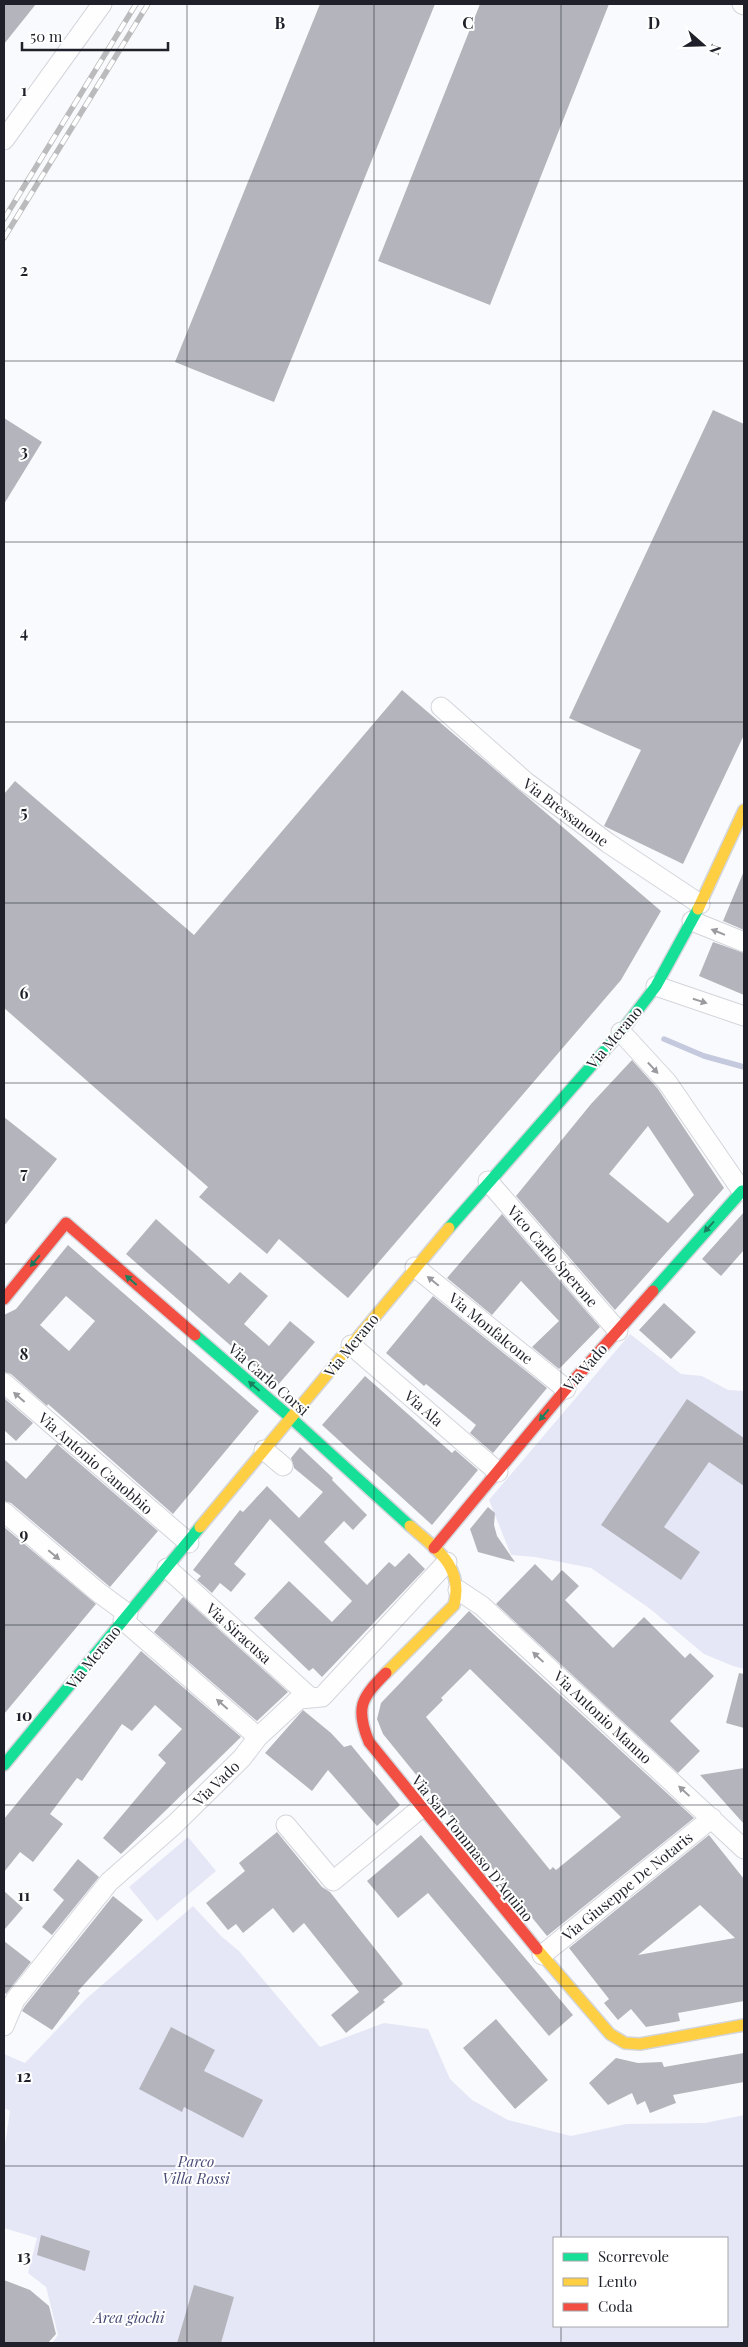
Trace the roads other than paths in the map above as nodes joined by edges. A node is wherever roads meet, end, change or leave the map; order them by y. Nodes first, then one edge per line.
1 (102, 4) edge
2 (4, 140) edge
3 (441, 707) dead end
4 (744, 810) edge
5 (696, 913) junction
6 (744, 942) edge
7 (656, 986) junction
8 (744, 1016) edge
9 (620, 1032) junction
10 (488, 1182) junction
11 (743, 1192) edge
12 (415, 1267) junction
13 (4, 1299) edge
14 (618, 1331) junction
15 (351, 1345) junction
16 (4, 1383) edge
17 (566, 1389) junction
18 (291, 1418) junction
19 (264, 1450) junction
20 (283, 1466) dead end
21 (498, 1472) junction
22 (4, 1512) edge
23 (189, 1543) junction
24 (434, 1548) junction
25 (447, 1562) junction
26 (167, 1568) junction
27 (458, 1590) junction
28 (126, 1617) junction
29 (311, 1698) junction
30 (258, 1737) junction
31 (4, 1765) edge
32 (421, 1808) junction
33 (712, 1818) junction
34 (286, 1825) dead end
35 (744, 1849) edge
36 (542, 1955) junction
37 (744, 2024) edge
38 (4, 2026) edge

1 - 2 street
3 - 5 street, Via Bressanone
4 - 5 street, Via Merano
6 -> 5 street
5 - 7 street, Via Merano
7 -> 8 street
7 - 9 street, Via Merano
9 - 10 street, Via Merano
9 -> 11 street
10 - 12 street, Via Merano
10 - 14 street, Vico Carlo Sperone
11 -> 14 street, Via Vado
12 - 15 street, Via Merano
17 -> 12 street, Via Monfalcone
18 -> 13 street, Via Carlo Corsi
14 - 17 street, Via Vado
15 - 18 street, Via Merano
15 - 21 street, Via Ala
23 -> 16 street, Via Antonio Canobbio
17 -> 21 street, Via Vado
18 - 19 street, Via Merano
18 - 24 street, Via Carlo Corsi
19 - 20 street
19 - 23 street, Via Merano
21 - 24 street, Via Vado
22 -> 28 street
23 - 26 street, Via Merano
24 - 25 street, Via Carlo Corsi
25 - 27 street
25 - 29 street, Via Vado
26 - 28 street, Via Merano
26 - 29 street, Via Siracusa
27 - 32 street, Via San Tommaso D'Aquino
33 -> 27 street, Via Antonio Manno
30 -> 28 street
28 - 31 street, Via Merano
29 - 30 street, Via Vado
30 - 38 street, Via Vado
32 - 34 street
32 - 36 street, Via San Tommaso D'Aquino
33 - 35 street, Via Antonio Manno
33 - 36 street, Via Giuseppe De Notaris
36 - 37 street, Via San Tommaso D'Aquino

